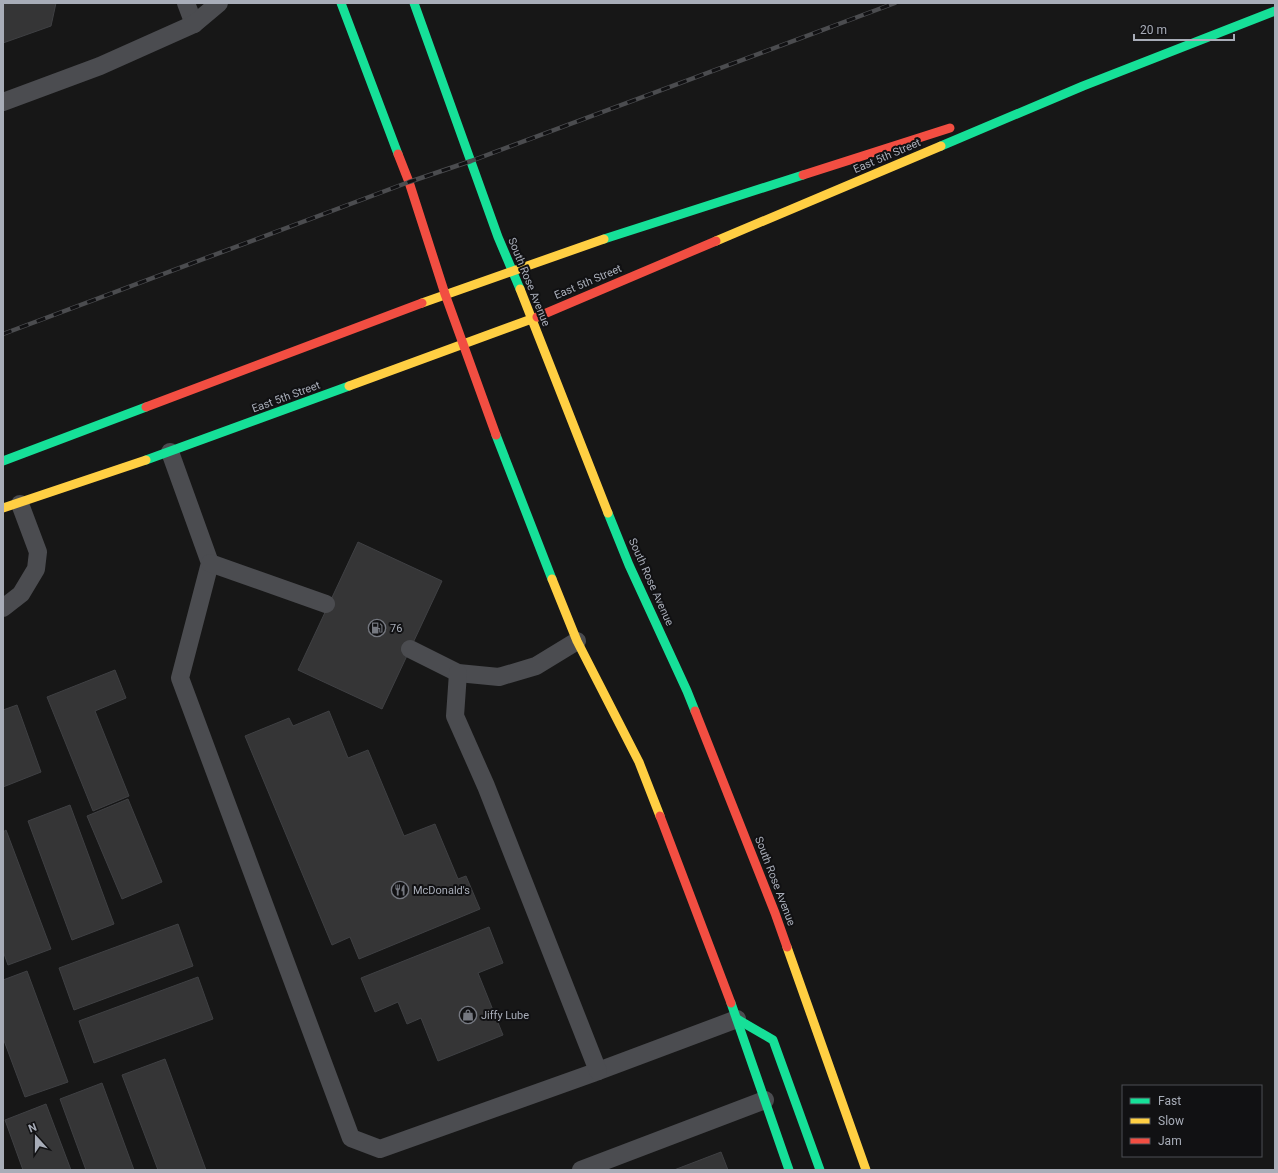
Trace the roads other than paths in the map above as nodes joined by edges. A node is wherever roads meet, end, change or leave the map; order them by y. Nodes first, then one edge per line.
1 (186, 3) edge
2 (219, 3) edge
3 (341, 3) edge
4 (414, 3) edge
5 (1275, 11) edge
6 (194, 24) junction
7 (1083, 86) junction
8 (3, 102) edge
9 (992, 115) dead end
10 (961, 125) dead end
11 (512, 271) junction
12 (445, 294) junction
13 (532, 319) junction
14 (463, 345) junction
15 (170, 452) junction
16 (3, 461) edge
17 (11, 506) edge
18 (210, 563) junction
19 (326, 604) dead end
20 (3, 608) edge
21 (577, 641) junction
22 (410, 649) dead end
23 (458, 673) junction
24 (737, 1019) junction
25 (598, 1071) junction
26 (765, 1100) junction
27 (581, 1170) edge
28 (790, 1170) edge
29 (820, 1170) edge
30 (866, 1170) edge

1 - 6 lane
2 - 6 lane
3 - 12 main road
4 - 11 main road, South Rose Avenue
5 - 7 main road, East 5th Street
6 - 8 lane
7 - 9 main road, East 5th Street
7 - 13 main road, East 5th Street
10 - 11 main road, East 5th Street
11 - 12 main road, East 5th Street
11 - 13 main road, South Rose Avenue
12 - 14 main road
12 - 16 main road, East 5th Street
13 - 14 main road, East 5th Street
13 - 30 main road, South Rose Avenue
14 - 15 main road, East 5th Street
14 - 21 main road
15 - 17 main road, East 5th Street
15 - 18 lane
17 - 20 lane
18 - 19 lane
18 - 25 lane
21 - 23 lane
21 - 24 main road
22 - 23 lane
23 - 25 lane
24 - 25 lane
24 - 26 main road
24 - 29 main road
26 - 27 lane
26 - 28 main road

